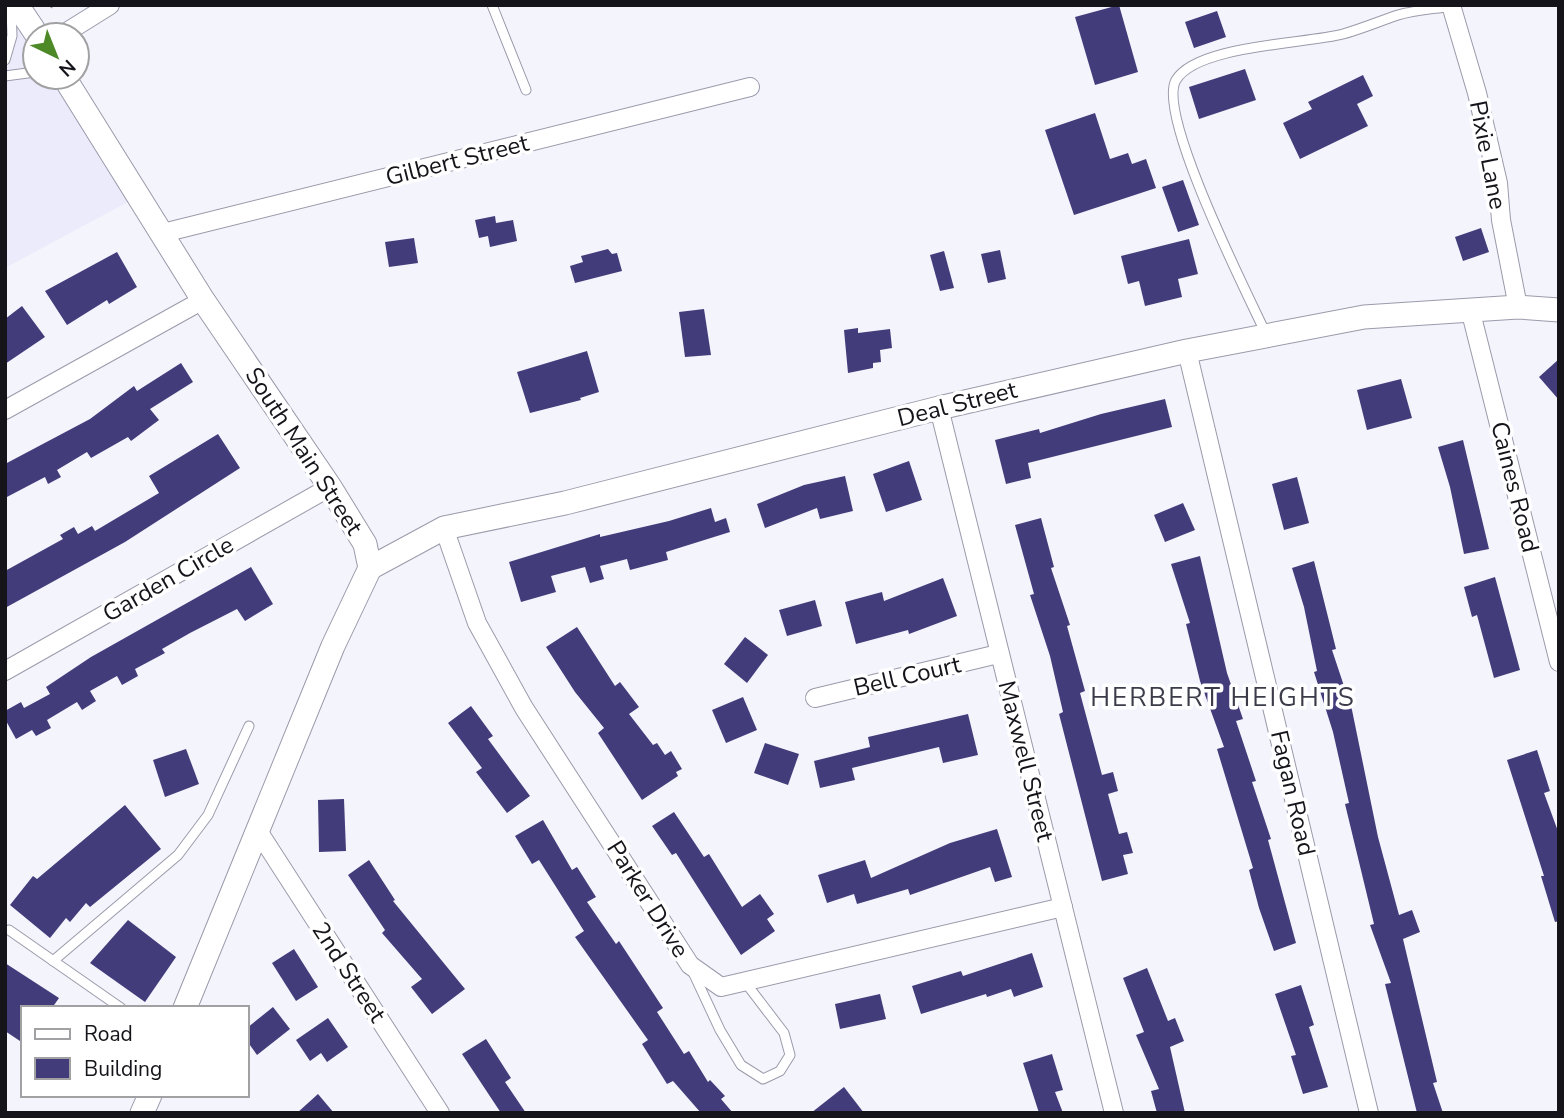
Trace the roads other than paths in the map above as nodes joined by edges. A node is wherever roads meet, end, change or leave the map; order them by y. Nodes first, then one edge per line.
1 (11, 5) edge
2 (17, 5) edge
3 (110, 5) edge
4 (492, 5) edge
5 (1451, 6) edge
6 (28, 21) edge
7 (84, 21) edge
8 (5, 60) edge
9 (750, 88) dead end
10 (526, 90) dead end
11 (69, 91) edge
12 (163, 233) junction
13 (203, 300) junction
14 (1518, 307) junction
15 (1559, 310) edge
16 (1471, 313) junction
17 (1267, 336) junction
18 (1187, 351) junction
19 (939, 408) junction
20 (5, 410) edge
21 (330, 487) junction
22 (444, 528) junction
23 (370, 568) junction
24 (998, 654) junction
25 (1559, 662) edge
26 (5, 671) edge
27 (815, 698) dead end
28 (249, 726) dead end
29 (258, 831) junction
30 (1063, 906) junction
31 (9, 930) dead end
32 (53, 961) junction
33 (690, 965) junction
34 (745, 982) junction
35 (118, 1006) edge
36 (187, 1006) edge
37 (149, 1097) edge
38 (142, 1113) edge
39 (440, 1113) edge
40 (1114, 1113) edge
41 (1369, 1113) edge

1 - 8 lane
2 - 6 street
3 - 7 street
4 - 10 lane
5 - 14 street, Pixie Lane
5 - 17 lane
9 - 12 street, Gilbert Street
11 - 12 street, South Main Street
12 - 13 street, South Main Street
13 - 20 street
13 - 21 street, South Main Street
14 - 15 street, Deal Street
14 - 16 street, Deal Street
16 - 17 street, Deal Street
16 - 25 street, Caines Road
17 - 18 street, Deal Street
18 - 19 street, Deal Street
18 - 41 street, Fagan Road
19 - 22 street, Deal Street
19 - 24 street, Maxwell Street
21 - 23 street, South Main Street
21 - 26 street, Garden Circle
22 - 23 street, Deal Street
22 - 33 street, Parker Drive
23 - 29 street
24 - 27 street, Bell Court
24 - 30 street, Maxwell Street
28 - 32 lane
29 - 36 street
29 - 39 street, 2nd Street
30 - 34 street, Parker Drive
30 - 40 street, Maxwell Street
31 - 32 lane
32 - 35 lane
33 - 34 street, Parker Drive
33 - 34 lane
37 - 38 street

